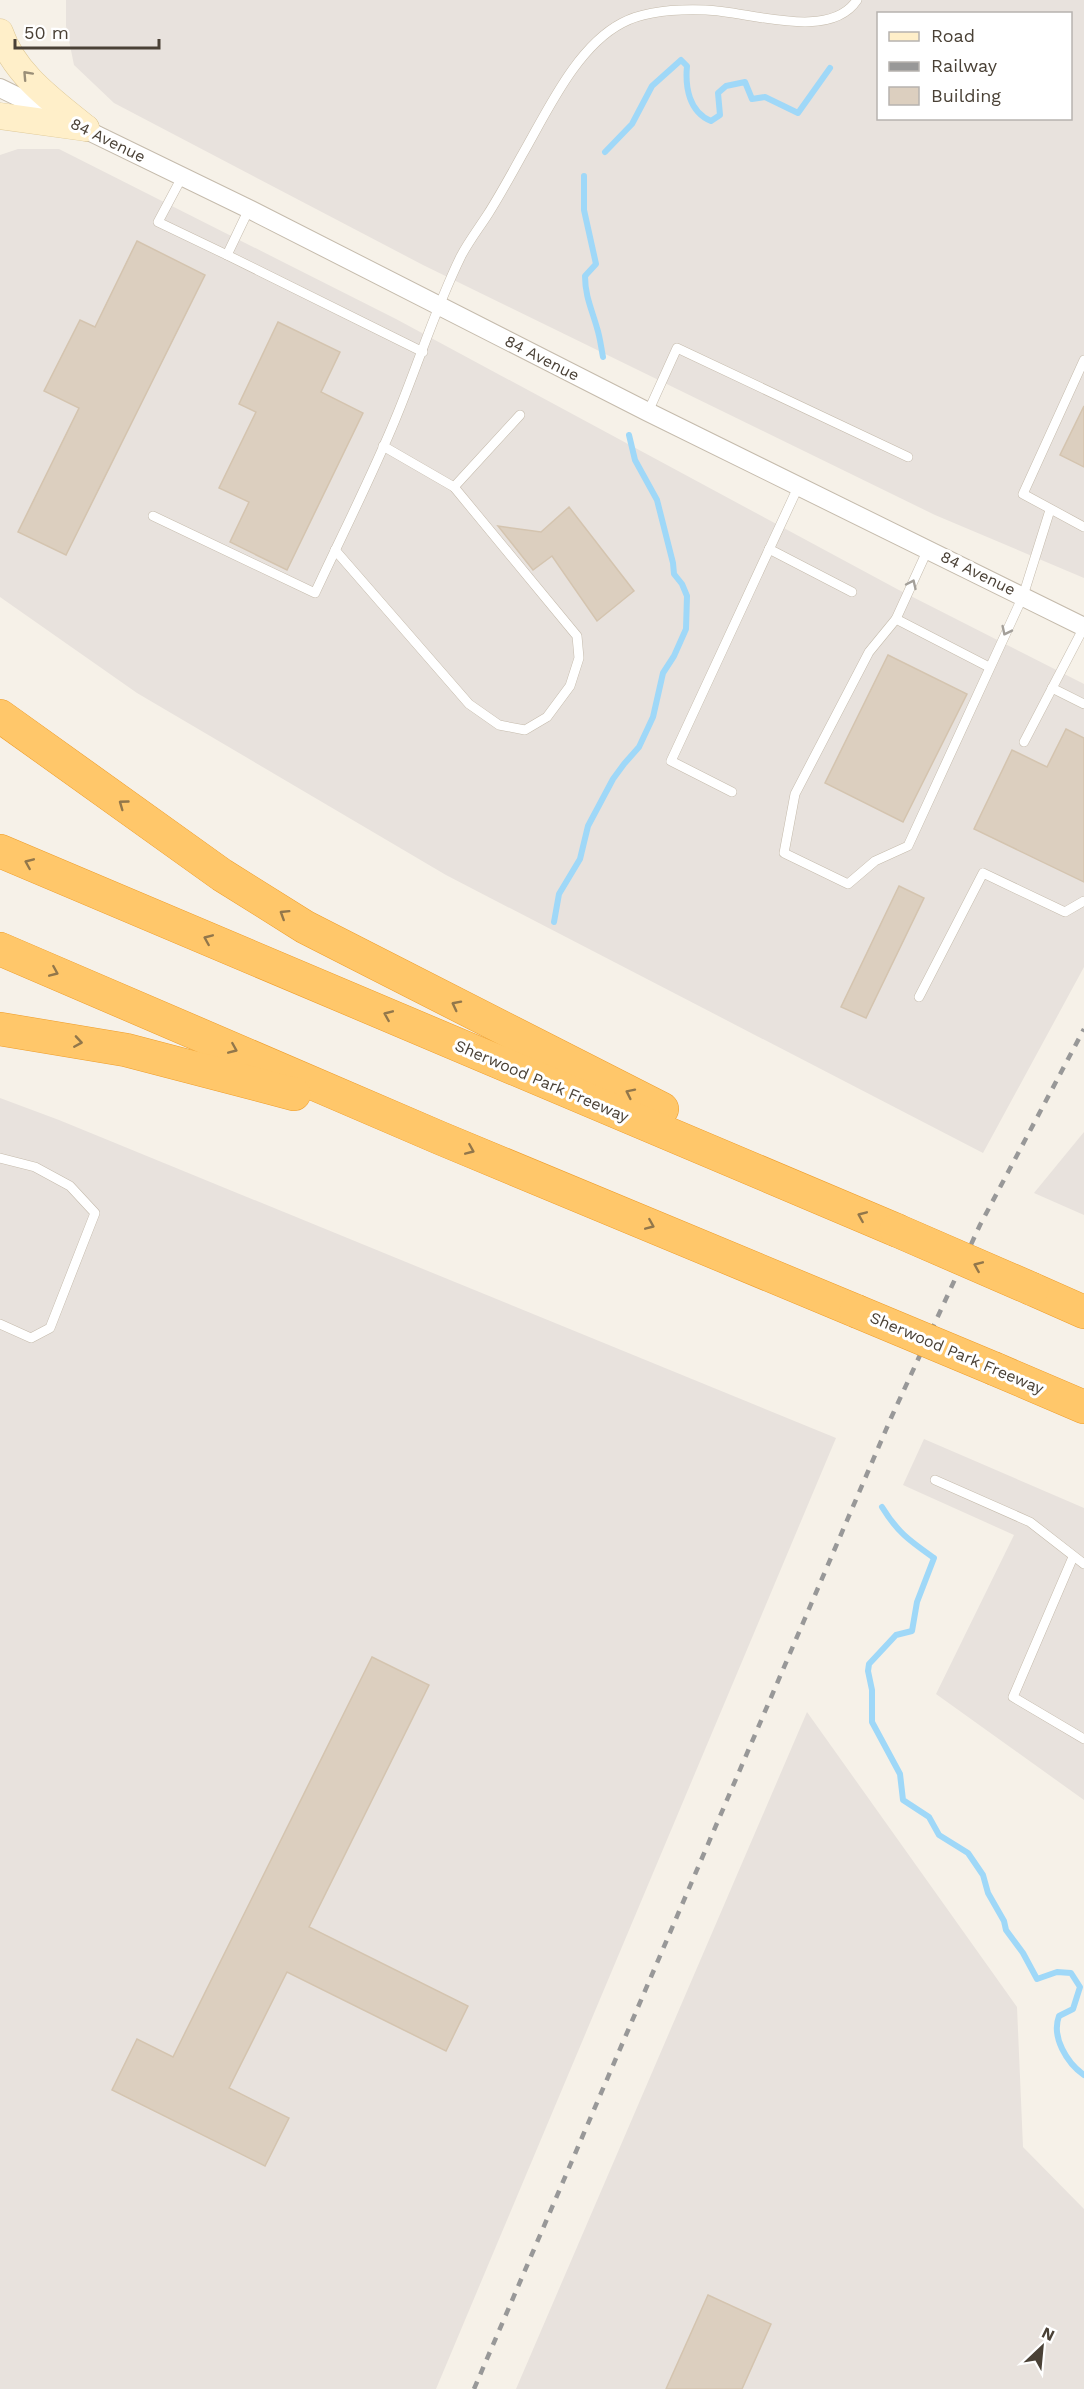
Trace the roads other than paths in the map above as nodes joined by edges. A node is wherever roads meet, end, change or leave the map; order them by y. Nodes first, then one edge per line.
1 (857, 0) edge
2 (0, 32) edge
3 (0, 88) edge
4 (0, 116) edge
5 (86, 128) junction
6 (182, 177) junction
7 (249, 209) junction
8 (227, 255) junction
9 (438, 306) junction
10 (423, 352) junction
11 (1084, 360) edge
12 (648, 412) junction
13 (520, 415) dead end
14 (383, 446) junction
15 (908, 458) dead end
16 (799, 485) junction
17 (454, 487) junction
18 (1050, 510) junction
19 (153, 516) dead end
20 (1084, 527) edge
21 (769, 549) junction
22 (928, 549) junction
23 (335, 550) junction
24 (852, 592) dead end
25 (1023, 596) junction
26 (896, 619) junction
27 (1084, 627) edge
28 (989, 667) junction
29 (1052, 688) junction
30 (1084, 704) edge
31 (0, 716) edge
32 (1024, 742) dead end
33 (732, 792) dead end
34 (0, 851) edge
35 (1084, 901) edge
36 (0, 949) edge
37 (919, 997) dead end
38 (0, 1029) edge
39 (440, 1138) junction
40 (0, 1158) edge
41 (829, 1202) junction
42 (1084, 1312) edge
43 (0, 1324) edge
44 (1084, 1407) edge
45 (935, 1480) dead end
46 (1073, 1557) junction
47 (1084, 1564) edge
48 (1084, 1739) edge

1 - 9 lane
5 -> 2 main road
3 - 5 street, 84 Avenue
4 - 5 main road
5 - 6 street, 84 Avenue
6 - 7 street, 84 Avenue
6 - 8 lane
7 - 8 lane
7 - 9 street, 84 Avenue
8 - 10 lane
9 - 10 lane
9 - 12 street, 84 Avenue
10 - 14 lane
11 - 18 lane
12 - 15 lane
12 - 16 street, 84 Avenue
13 - 17 lane
14 - 17 lane
14 - 23 lane
16 - 21 lane
16 - 22 street, 84 Avenue
17 - 23 lane
18 - 20 lane
18 - 25 lane
19 - 23 lane
21 - 24 lane
21 - 33 lane
22 - 25 street, 84 Avenue
26 -> 22 lane
25 - 27 street, 84 Avenue
25 -> 28 lane
26 - 28 lane
26 - 28 lane
27 - 29 lane
29 - 30 lane
29 - 32 lane
41 -> 31 highway
41 -> 34 highway, Sherwood Park Freeway
35 - 37 lane
36 -> 39 highway, Sherwood Park Freeway
38 -> 39 highway
39 -> 44 highway, Sherwood Park Freeway, bridge
40 - 43 lane
42 -> 41 highway, Sherwood Park Freeway, bridge
45 - 46 lane
46 - 47 lane
46 - 48 lane

